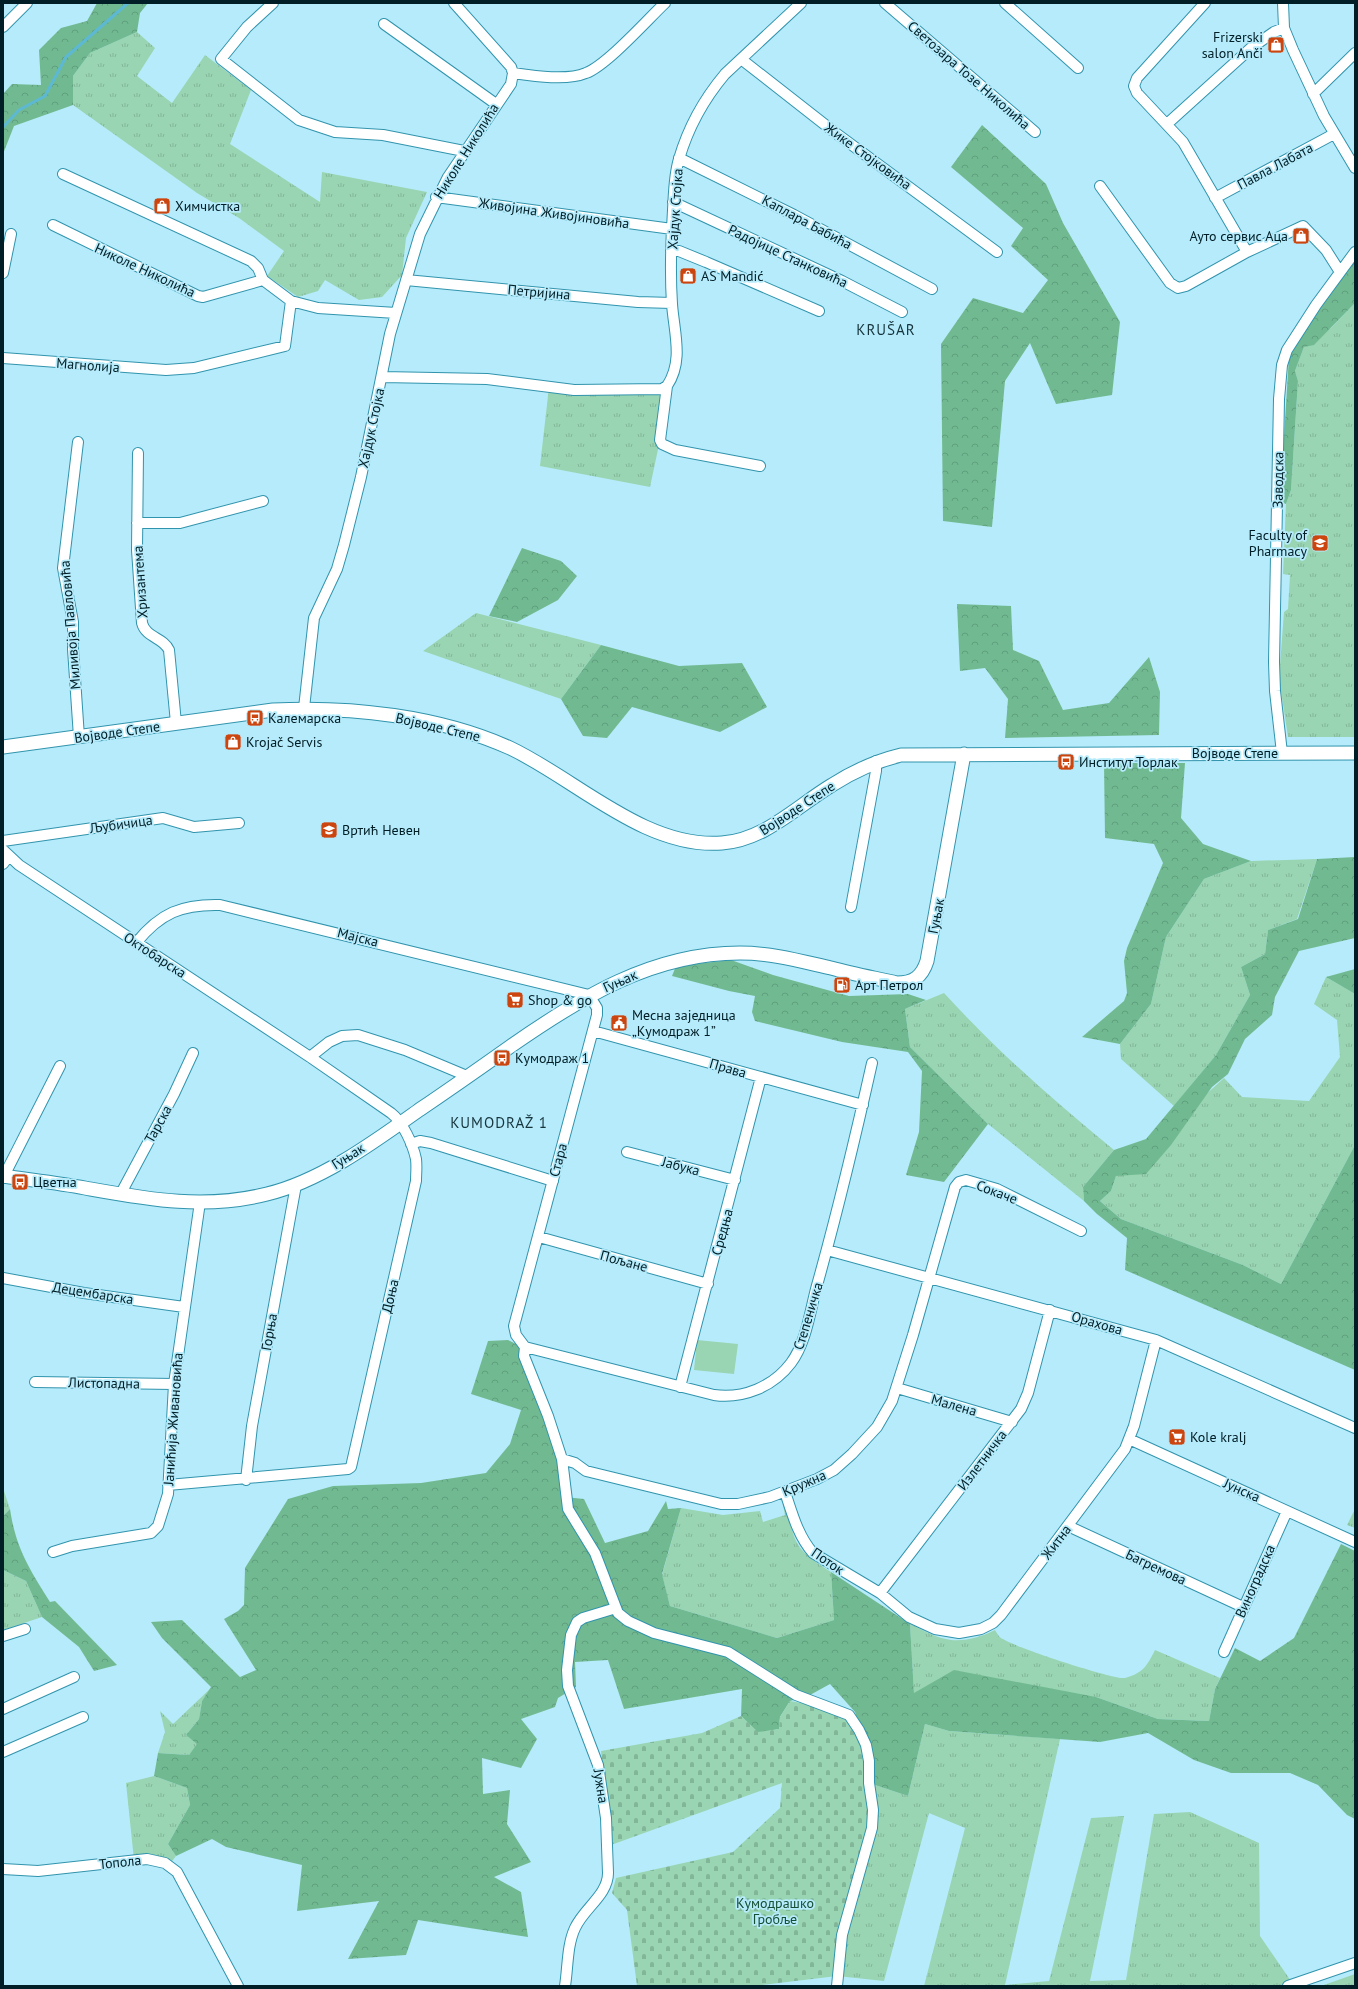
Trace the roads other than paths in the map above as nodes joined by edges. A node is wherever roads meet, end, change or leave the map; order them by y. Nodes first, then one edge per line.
1 (27, 3) edge
2 (273, 3) edge
3 (454, 3) edge
4 (665, 3) edge
5 (801, 3) edge
6 (885, 3) edge
7 (1005, 3) edge
8 (1205, 3) edge
9 (1281, 4) edge
10 (384, 24) dead end
11 (3, 27) edge
12 (1284, 28) junction
13 (1355, 53) edge
14 (741, 59) junction
15 (1078, 68) dead end
16 (513, 73) junction
17 (1313, 94) junction
18 (496, 104) junction
19 (1167, 124) junction
20 (1035, 132) dead end
21 (1334, 134) junction
22 (464, 151) junction
23 (679, 158) junction
24 (1355, 168) edge
25 (63, 174) dead end
26 (1100, 186) dead end
27 (436, 197) junction
28 (1215, 198) junction
29 (673, 202) junction
30 (53, 225) dead end
31 (672, 229) junction
32 (11, 234) dead end
33 (671, 251) junction
34 (997, 252) dead end
35 (1247, 252) junction
36 (1355, 252) edge
37 (1340, 272) junction
38 (3, 273) edge
39 (263, 280) junction
40 (406, 280) junction
41 (932, 289) dead end
42 (291, 301) junction
43 (672, 303) junction
44 (818, 311) dead end
45 (902, 312) dead end
46 (396, 313) junction
47 (3, 358) edge
48 (382, 377) junction
49 (667, 386) junction
50 (78, 442) dead end
51 (138, 453) dead end
52 (760, 466) dead end
53 (263, 502) dead end
54 (137, 523) junction
55 (304, 708) junction
56 (176, 723) junction
57 (79, 737) junction
58 (3, 747) edge
59 (1282, 753) junction
60 (1355, 753) edge
61 (964, 754) junction
62 (876, 762) junction
63 (239, 823) dead end
64 (3, 842) edge
65 (5, 857) edge
66 (850, 907) dead end
67 (136, 942) junction
68 (589, 995) junction
69 (594, 1031) junction
70 (193, 1053) dead end
71 (310, 1057) junction
72 (872, 1063) dead end
73 (60, 1066) dead end
74 (467, 1076) junction
75 (761, 1077) junction
76 (863, 1105) junction
77 (400, 1124) junction
78 (411, 1144) junction
79 (627, 1152) dead end
80 (3, 1177) edge
81 (735, 1180) junction
82 (553, 1181) junction
83 (296, 1185) junction
84 (120, 1195) junction
85 (200, 1202) junction
86 (1081, 1231) dead end
87 (539, 1237) junction
88 (827, 1250) junction
89 (929, 1277) junction
90 (3, 1278) edge
91 (708, 1284) junction
92 (184, 1307) junction
93 (1050, 1310) junction
94 (1156, 1340) junction
95 (525, 1348) junction
96 (35, 1382) dead end
97 (174, 1384) junction
98 (680, 1387) junction
99 (897, 1388) junction
100 (1012, 1422) junction
101 (1355, 1428) edge
102 (1129, 1439) junction
103 (562, 1459) junction
104 (246, 1480) junction
105 (168, 1485) junction
106 (785, 1492) junction
107 (1287, 1511) junction
108 (1068, 1526) junction
109 (1355, 1542) edge
110 (53, 1552) dead end
111 (880, 1593) junction
112 (1244, 1607) junction
113 (616, 1608) junction
114 (25, 1629) dead end
115 (3, 1636) edge
116 (1224, 1652) dead end
117 (74, 1677) dead end
118 (3, 1709) edge
119 (83, 1718) dead end
120 (3, 1752) edge
121 (3, 1870) edge
122 (1355, 1964) edge
123 (238, 1986) edge
124 (565, 1986) edge
125 (836, 1986) edge
126 (1288, 1986) edge

1 - 11 street
2 - 22 street
3 - 16 street
4 - 16 street
5 - 14 street, Хајдук Стојка
6 - 20 street, Светозара Тозе Николића
7 - 15 street
8 - 19 street
9 - 12 street
10 - 18 street
12 - 17 street
12 - 19 street
13 - 17 street
14 - 23 street, Хајдук Стојка
14 - 34 street, Жике Стојковића
16 - 18 street, Николе Николића
17 - 21 street
18 - 22 street, Николе Николића
19 - 28 street
21 - 24 street
21 - 28 street, Павла Лабата
22 - 27 street, Николе Николића
23 - 29 street, Хајдук Стојка
23 - 41 street, Каплара Бабића
25 - 39 street
26 - 35 street
27 - 31 street, Живојина Живојиновића
27 - 40 street, Николе Николића
28 - 35 street
29 - 31 street, Хајдук Стојка
29 - 45 street, Радојице Станковића
30 - 39 street, Николе Николића
31 - 33 street, Хајдук Стојка
32 - 38 street
33 - 43 street, Хајдук Стојка
33 - 44 street
35 - 37 street
36 - 37 street, Заводска
37 - 59 street, Заводска
39 - 42 street
40 - 43 street, Петријина
40 - 46 street, Николе Николића
42 - 46 street
42 - 47 street, Магнолија
43 - 49 street, Хајдук Стојка
46 - 48 street, Николе Николића
48 - 49 street, Хајдук Стојка
48 - 55 street, Хајдук Стојка
49 - 52 street, Хајдук Стојка
50 - 57 street, Миливоја Павловића
51 - 54 street, Хризантема
53 - 54 street
54 - 56 street, Хризантема
55 - 56 street, Војводе Степе
55 - 62 street, Војводе Степе
56 - 57 street, Војводе Степе
57 - 58 street, Војводе Степе
59 - 60 street, Војводе Степе
59 - 61 street, Војводе Степе
61 - 62 street, Војводе Степе
61 - 68 street, Гуњак
62 - 66 street
63 - 64 street, Љубичица
65 - 67 street, Октобарска
67 - 68 street, Мајска
67 - 71 street, Октобарска
68 - 69 street, Стара
68 - 74 street, Гуњак
69 - 75 street, Права
69 - 82 street, Стара
70 - 84 street, Тарска
71 - 74 street
71 - 77 street, Октобарска
72 - 76 street, Степеничка
73 - 80 street
74 - 77 street, Гуњак
75 - 76 street, Права
75 - 81 street, Средња
76 - 88 street, Степеничка
77 - 78 street, Доња
77 - 83 street, Гуњак
78 - 82 street
78 - 104 street, Доња
79 - 81 street, Јабука
80 - 84 street, Гуњак
81 - 91 street, Средња
82 - 87 street, Стара
83 - 85 street, Гуњак
83 - 104 street, Горња
84 - 85 street, Гуњак
85 - 92 street, Јанићија Живановића
86 - 89 street, Сокаче
87 - 91 street, Пољане
87 - 95 street, Стара
88 - 89 street, Орахова
88 - 98 street, Степеничка
89 - 93 street, Орахова
89 - 99 street, Кружна
90 - 92 street, Децембарска
91 - 98 street, Средња
92 - 97 street, Јанићија Живановића
93 - 94 street, Орахова
93 - 100 street, Излетничка
94 - 101 street, Орахова
94 - 102 street, Житна
95 - 98 street, Степеничка
95 - 103 street
96 - 97 street, Листопадна
97 - 105 street, Јанићија Живановића
99 - 100 street, Малена
99 - 106 street, Кружна
100 - 111 street, Излетничка
102 - 107 street, Јунска
102 - 108 street, Житна
103 - 106 street, Кружна
103 - 113 street
104 - 105 street
105 - 110 street, Јанићија Живановића
106 - 111 street, Поток
107 - 109 street, Јунска
107 - 112 street, Виноградска
108 - 111 street, Житна
108 - 112 street, Багремова
112 - 116 street, Виноградска
113 - 124 street, Јужна
113 - 125 street
114 - 115 street
117 - 118 street
119 - 120 street
121 - 123 street, Топола
122 - 126 street

